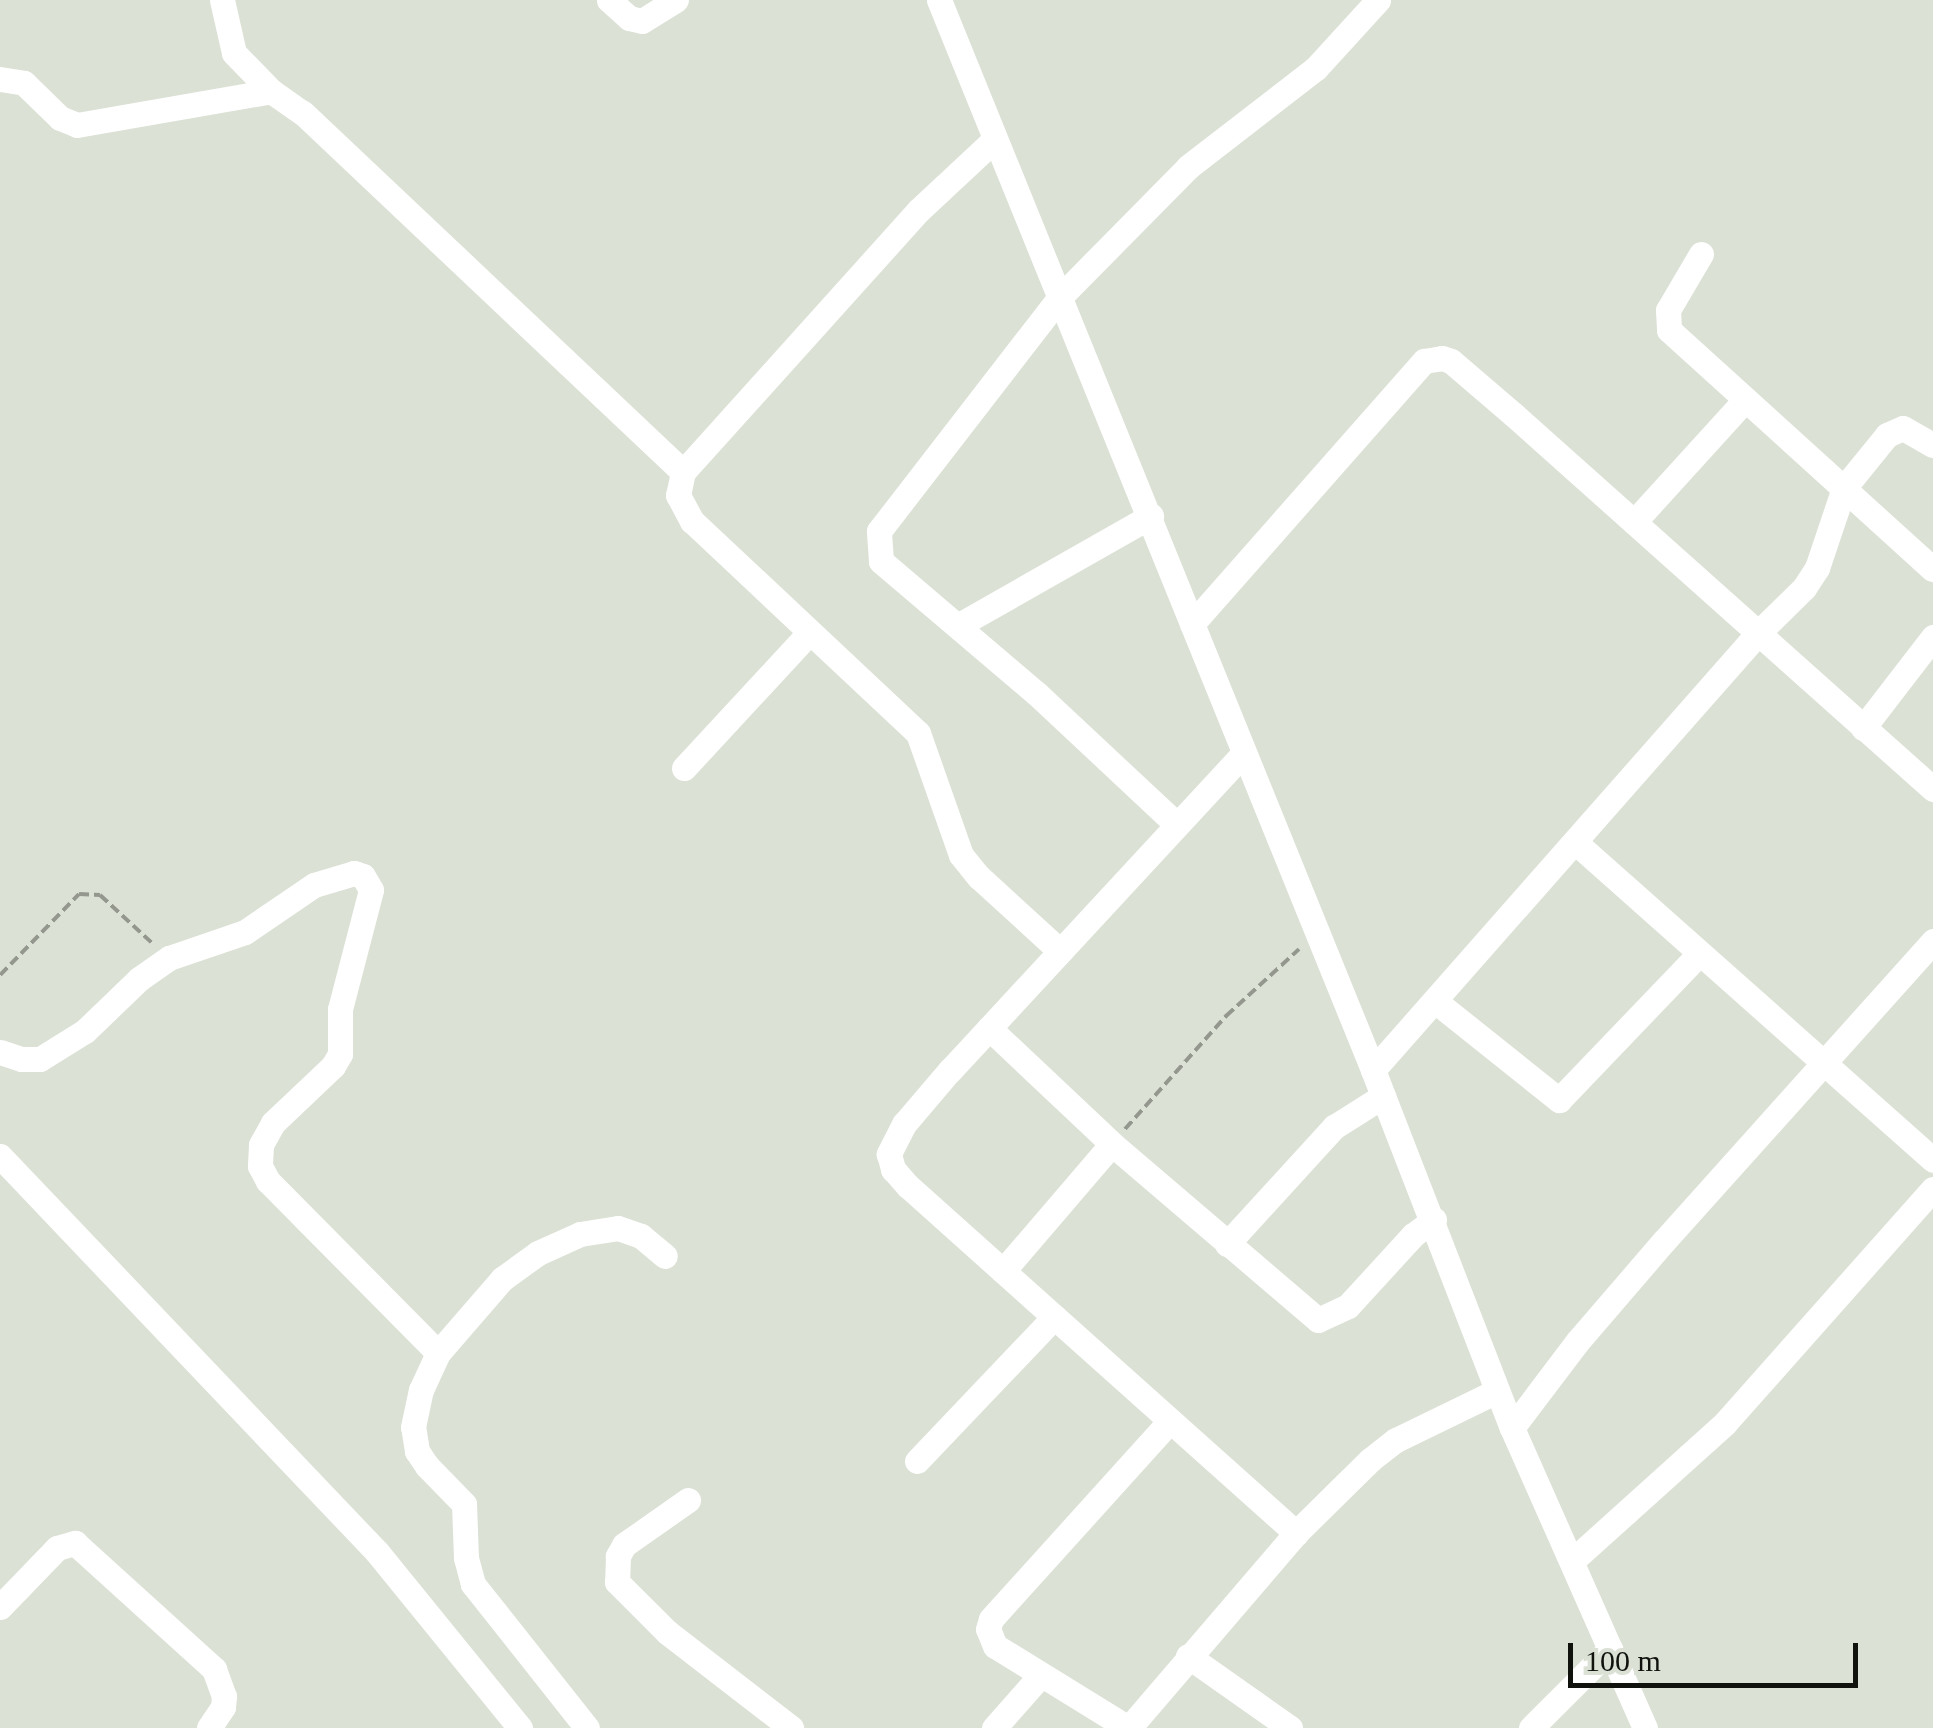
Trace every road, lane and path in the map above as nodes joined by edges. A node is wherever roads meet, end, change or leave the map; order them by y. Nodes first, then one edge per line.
1 (222, 0) edge
2 (608, 0) edge
3 (676, 0) edge
4 (940, 0) edge
5 (1378, 0) edge
6 (0, 78) edge
7 (272, 91) junction
8 (994, 140) junction
9 (1701, 254) dead end
10 (1060, 296) junction
11 (1746, 400) junction
12 (1933, 445) edge
13 (683, 472) junction
14 (1844, 488) junction
15 (1151, 516) junction
16 (1634, 522) junction
17 (1933, 569) edge
18 (1192, 624) junction
19 (960, 625) junction
20 (810, 632) junction
21 (1759, 632) junction
22 (1933, 637) edge
23 (1863, 728) junction
24 (1243, 754) junction
25 (684, 768) dead end
26 (1933, 790) edge
27 (1175, 823) junction
28 (1575, 842) junction
29 (1317, 934) junction
30 (1933, 941) edge
31 (1060, 951) junction
32 (1700, 954) junction
33 (169, 958) junction
34 (0, 976) edge
35 (1435, 1002) junction
36 (989, 1028) junction
37 (0, 1052) edge
38 (1820, 1064) junction
39 (1373, 1070) junction
40 (1384, 1096) junction
41 (1112, 1144) junction
42 (0, 1156) edge
43 (1933, 1160) edge
44 (1933, 1189) edge
45 (1434, 1220) junction
46 (1227, 1244) junction
47 (665, 1256) dead end
48 (1003, 1271) junction
49 (1054, 1317) junction
50 (438, 1353) junction
51 (1497, 1391) junction
52 (1170, 1420) junction
53 (1512, 1428) junction
54 (917, 1461) dead end
55 (688, 1500) dead end
56 (1296, 1532) junction
57 (1572, 1561) junction
58 (0, 1607) edge
59 (1610, 1649) junction
60 (1188, 1656) junction
61 (1040, 1676) junction
62 (209, 1728) edge
63 (520, 1728) edge
64 (587, 1728) edge
65 (791, 1728) edge
66 (994, 1728) edge
67 (1129, 1728) edge
68 (1290, 1728) edge
69 (1531, 1728) edge
70 (1646, 1728) edge

1 - 7 street
2 - 3 street
4 - 8 street
5 - 10 street
6 - 7 street
7 - 13 street
8 - 10 street
8 - 13 street
9 - 11 street
10 - 15 street
10 - 19 street
11 - 14 street
11 - 16 street
12 - 14 street
13 - 20 street
14 - 17 street
14 - 21 street
15 - 18 street
15 - 19 street
16 - 18 street
16 - 21 street
18 - 24 street
19 - 27 street
20 - 25 street
20 - 31 street
21 - 23 street
21 - 28 street
22 - 23 street
23 - 26 street
24 - 27 street
24 - 29 street
27 - 31 street
28 - 32 street
28 - 35 street
29 - 39 street
29 - 41 path
30 - 38 street
31 - 36 street
32 - 35 street
32 - 38 street
33 - 34 path
33 - 37 street
33 - 50 street
35 - 39 street
36 - 41 street
36 - 48 street
38 - 43 street
38 - 53 street
39 - 40 street
40 - 45 street
40 - 46 street
41 - 46 street
41 - 48 street
42 - 63 street
44 - 57 street
45 - 46 street
45 - 51 street
47 - 50 street
48 - 49 street
49 - 52 street
49 - 54 street
50 - 64 street
51 - 53 street
51 - 56 street
52 - 56 street
52 - 61 street
53 - 57 street
55 - 65 street
56 - 60 street
57 - 59 street
58 - 62 street
59 - 69 street
59 - 70 street
60 - 67 street
60 - 68 street
61 - 66 street
61 - 67 street

